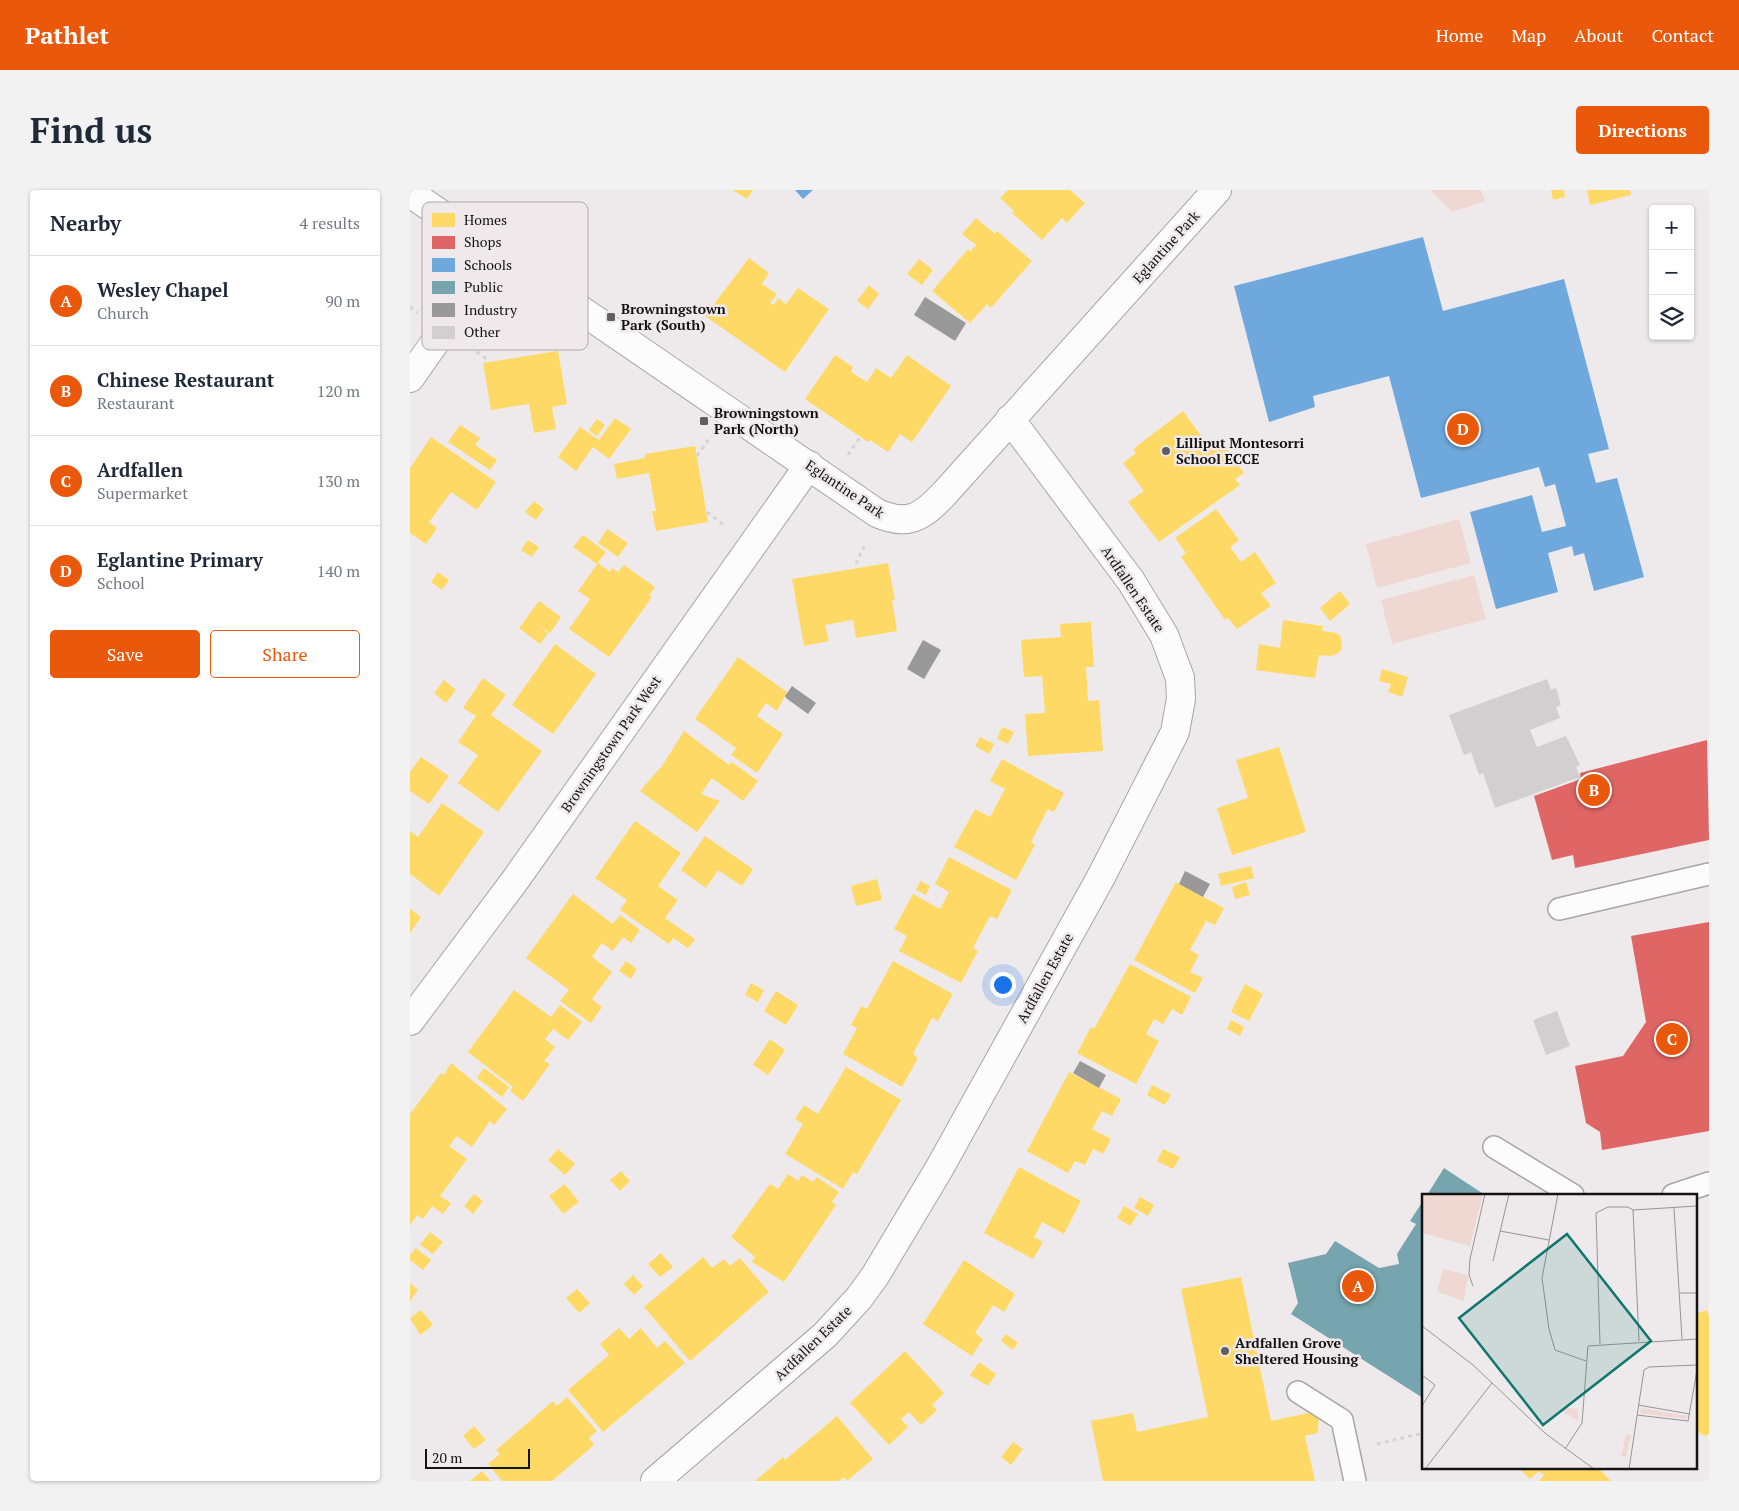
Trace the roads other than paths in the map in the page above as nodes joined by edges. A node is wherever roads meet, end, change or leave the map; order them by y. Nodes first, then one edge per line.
1 (1217, 190) edge
2 (410, 193) edge
3 (423, 202) edge
4 (588, 316) edge
5 (430, 350) edge
6 (410, 378) edge
7 (1010, 419) junction
8 (809, 465) junction
9 (1709, 874) edge
10 (1559, 909) dead end
11 (410, 1021) edge
12 (1494, 1147) dead end
13 (1709, 1183) edge
14 (1571, 1194) edge
15 (1676, 1194) edge
16 (1298, 1392) dead end
17 (655, 1481) edge
18 (1355, 1481) edge

1 - 7 street, Eglantine Park
2 - 3 street, Eglantine Park
4 - 8 street, Eglantine Park
5 - 6 street
7 - 8 street, Eglantine Park
7 - 17 street, Ardfallen Estate
8 - 11 street, Browningstown Park West
9 - 10 lane
12 - 14 lane
13 - 15 lane
16 - 18 lane

